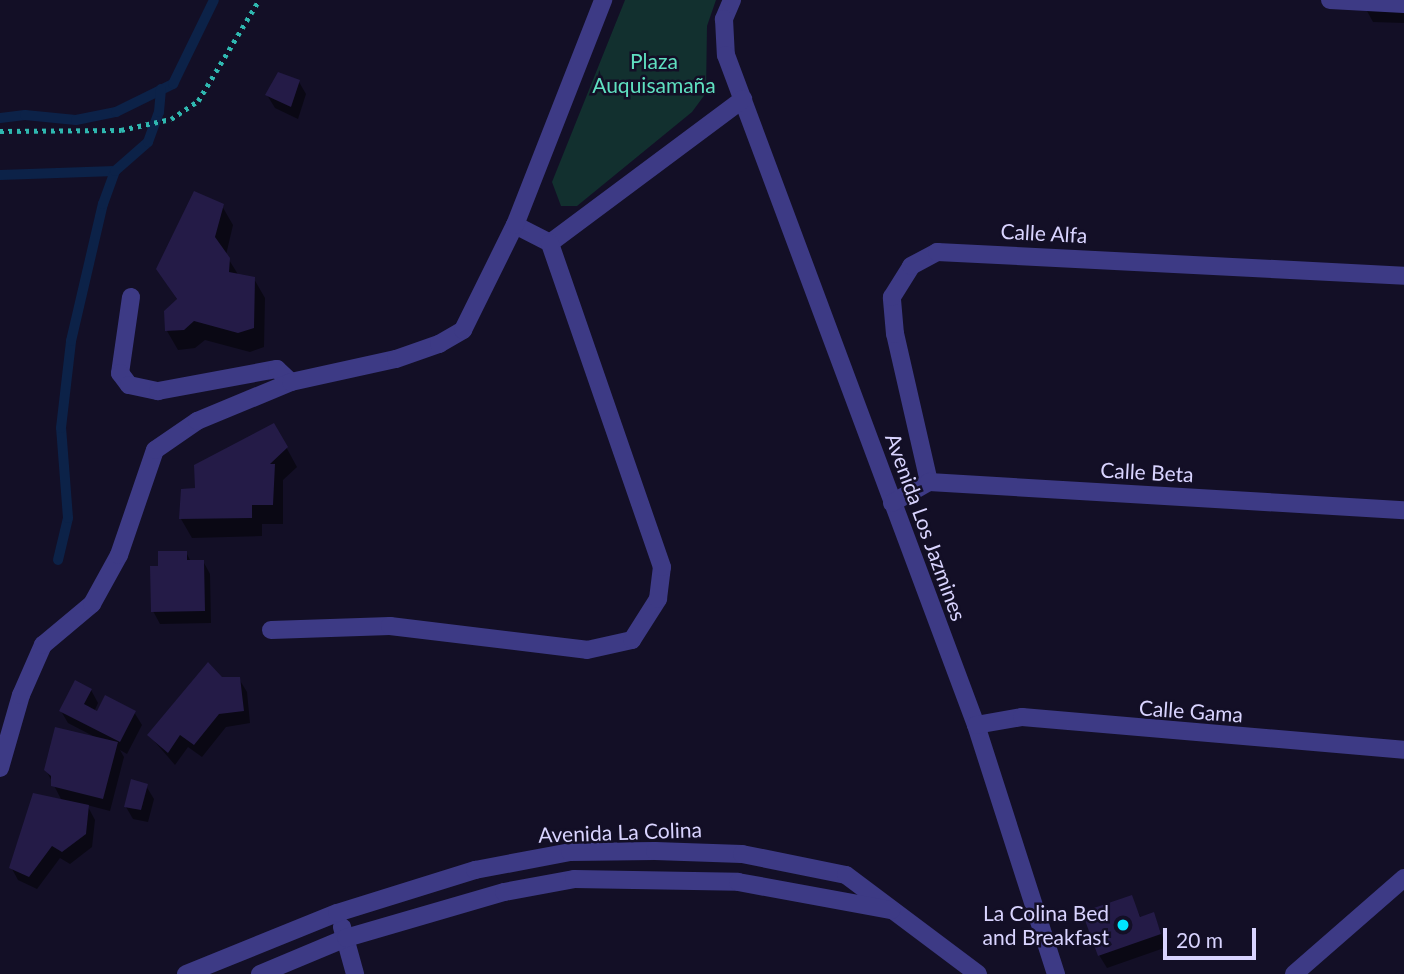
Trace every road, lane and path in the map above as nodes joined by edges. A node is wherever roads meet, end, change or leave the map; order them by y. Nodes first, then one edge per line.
1 (259, 0) edge
2 (603, 0) edge
3 (733, 0) edge
4 (1330, 0) edge
5 (1404, 4) edge
6 (743, 99) junction
7 (0, 131) edge
8 (515, 225) junction
9 (550, 243) junction
10 (1404, 276) edge
11 (131, 297) dead end
12 (291, 382) junction
13 (929, 482) junction
14 (892, 503) junction
15 (1404, 510) edge
16 (271, 630) dead end
17 (976, 725) junction
18 (1404, 750) edge
19 (0, 768) edge
20 (532, 857) junction
21 (1404, 878) edge
22 (537, 884) junction
23 (894, 910) junction
24 (337, 913) junction
25 (346, 938) junction
26 (186, 974) edge
27 (260, 974) edge
28 (355, 974) edge
29 (978, 974) edge
30 (1056, 974) edge
31 (1294, 974) edge

1 - 7 path
2 - 8 street
3 - 6 street, Avenida Los Jazmines
4 - 5 street
6 - 9 street
6 - 14 street, Avenida Los Jazmines
8 - 9 street
8 - 12 street
9 - 16 street
10 - 13 street, Calle Alfa
11 - 12 street
12 - 19 street
13 - 14 street
13 - 15 street, Calle Beta
14 - 17 street, Avenida Los Jazmines
17 - 18 street, Calle Gama
17 - 30 street, Avenida Los Jazmines
20 - 22 street
20 - 23 street, Avenida La Colina
20 - 24 street, Avenida La Colina
21 - 31 street
22 - 23 street, Avenida La Colina
22 - 25 street, Avenida La Colina
23 - 29 street, Avenida La Colina
24 - 25 street
24 - 26 street, Avenida La Colina
25 - 27 street, Avenida La Colina
25 - 28 street

